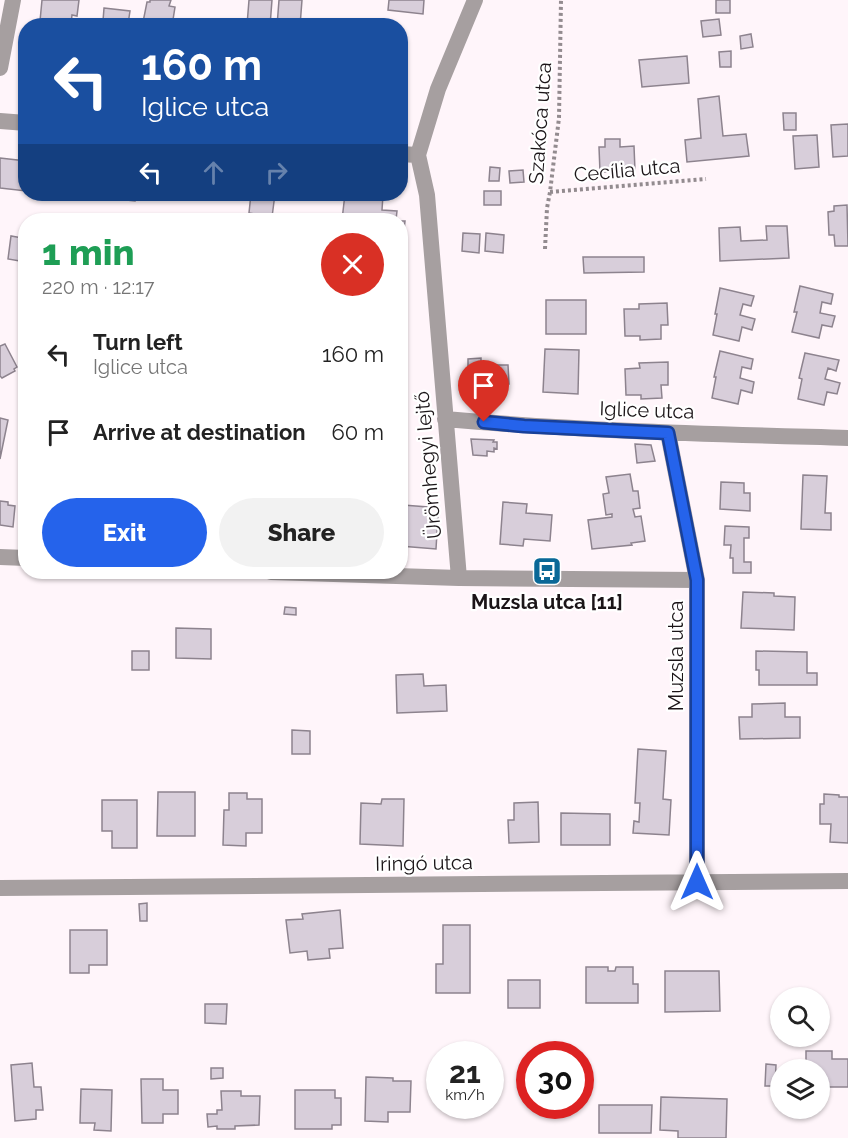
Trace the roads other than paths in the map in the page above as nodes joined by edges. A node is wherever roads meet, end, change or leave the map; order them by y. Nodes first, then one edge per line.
1 (13, 0) edge
2 (474, 0) edge
3 (0, 68) edge
4 (0, 121) edge
5 (18, 122) edge
6 (408, 154) edge
7 (418, 155) junction
8 (445, 419) junction
9 (668, 433) junction
10 (848, 438) edge
11 (0, 556) edge
12 (18, 557) edge
13 (408, 576) edge
14 (459, 578) junction
15 (697, 580) junction
16 (848, 880) edge
17 (697, 882) junction
18 (0, 888) edge

1 - 3 street
2 - 7 street, Ürömhegyi lejtő
4 - 5 street
6 - 7 street
7 - 8 street, Ürömhegyi lejtő
8 - 9 street, Iglice utca
8 - 14 street, Ürömhegyi lejtő
9 - 10 street, Iglice utca
9 - 15 street, Muzsla utca
11 - 12 street
13 - 14 street
14 - 15 street
15 - 17 street, Muzsla utca
16 - 17 street, Iringó utca
17 - 18 street, Iringó utca

